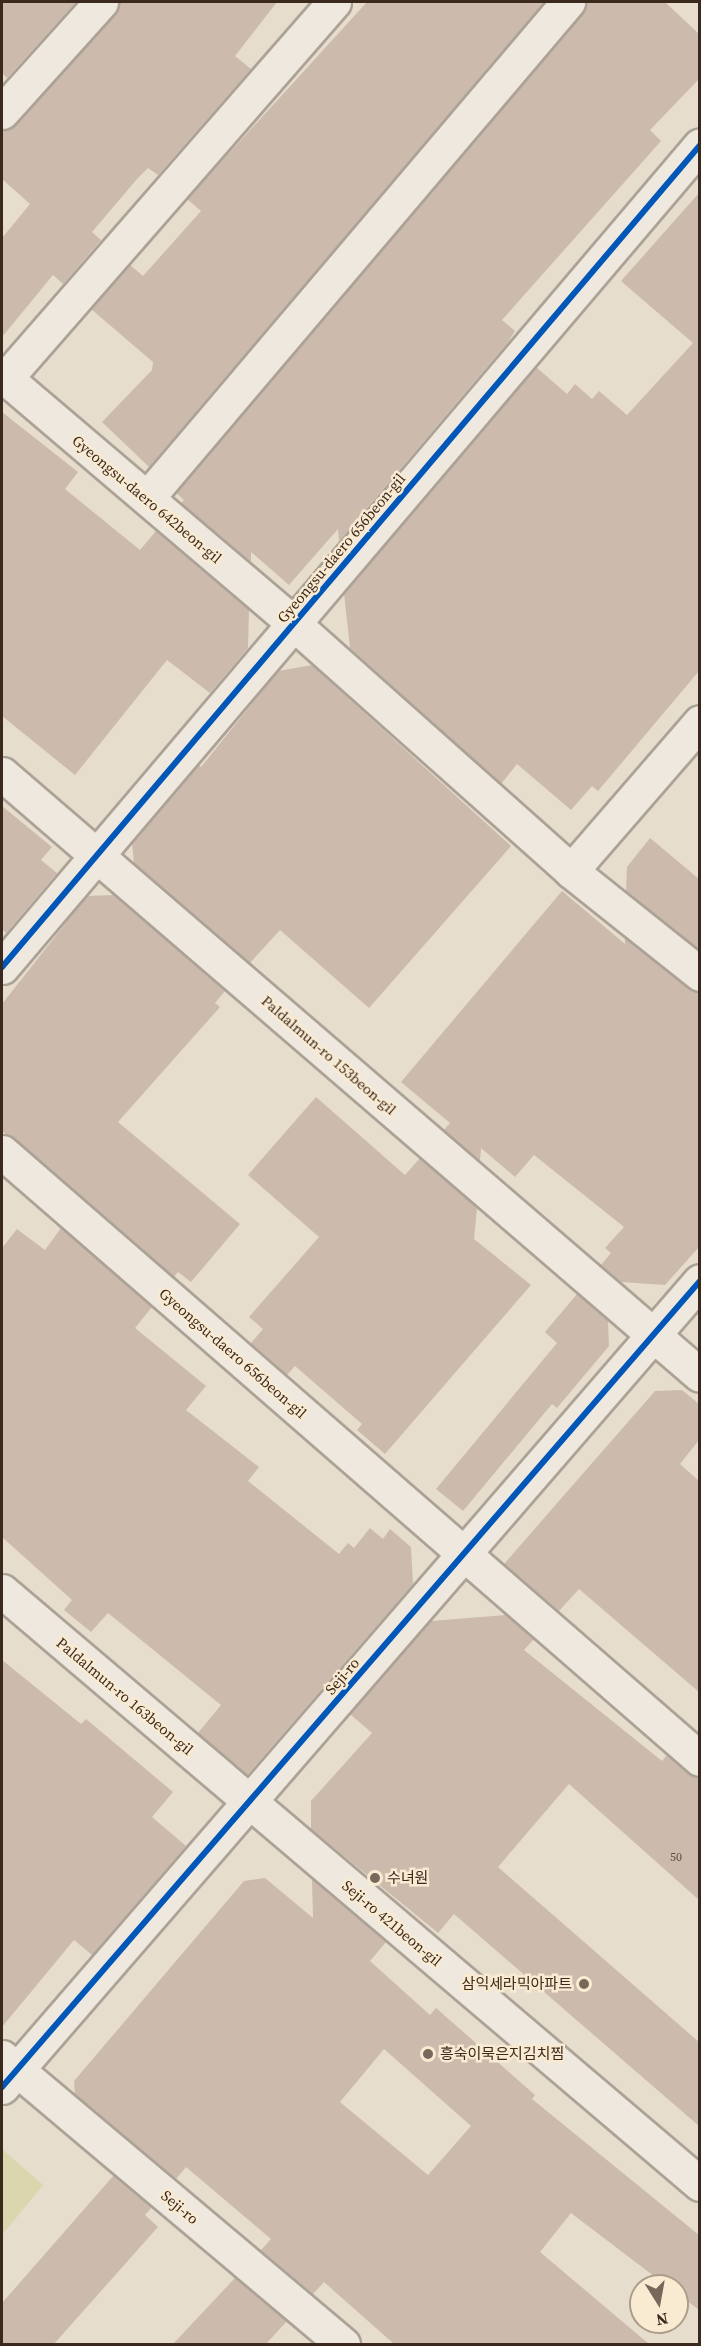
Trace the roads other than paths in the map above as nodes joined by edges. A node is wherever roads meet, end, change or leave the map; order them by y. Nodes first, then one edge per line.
1 (101, 2) edge
2 (334, 2) edge
3 (568, 2) edge
4 (2, 112) edge
5 (699, 145) edge
6 (4, 376) edge
7 (147, 498) junction
8 (293, 623) junction
9 (699, 722) edge
10 (2, 774) edge
11 (97, 854) junction
12 (572, 871) junction
13 (2, 967) edge
14 (699, 974) edge
15 (2, 1152) edge
16 (699, 1281) edge
17 (655, 1336) junction
18 (699, 1375) edge
19 (465, 1553) junction
20 (2, 1591) edge
21 (699, 1760) edge
22 (248, 1801) junction
23 (6, 2071) edge
24 (699, 2184) edge
25 (343, 2344) edge

1 - 4 street
2 - 6 street
3 - 7 street
5 - 8 street, Gyeongsu-daero 656beon-gil
6 - 7 street, Gyeongsu-daero 642beon-gil
7 - 8 street, Gyeongsu-daero 642beon-gil
8 - 11 street, Gyeongsu-daero 656beon-gil
8 - 12 street, Gyeongsu-daero 656beon-gil
9 - 12 street
10 - 11 street, Paldalmun-ro 153beon-gil
11 - 13 street, Gyeongsu-daero 656beon-gil
11 - 17 street, Paldalmun-ro 153beon-gil
12 - 14 street, Gyeongsu-daero 656beon-gil
15 - 19 street, Gyeongsu-daero 656beon-gil
16 - 17 street, Seji-ro
17 - 18 street
17 - 19 street, Seji-ro
19 - 21 street
19 - 22 street, Seji-ro
20 - 22 street, Paldalmun-ro 163beon-gil
22 - 23 street, Seji-ro
22 - 24 street, Seji-ro 421beon-gil
23 - 25 street, Seji-ro

